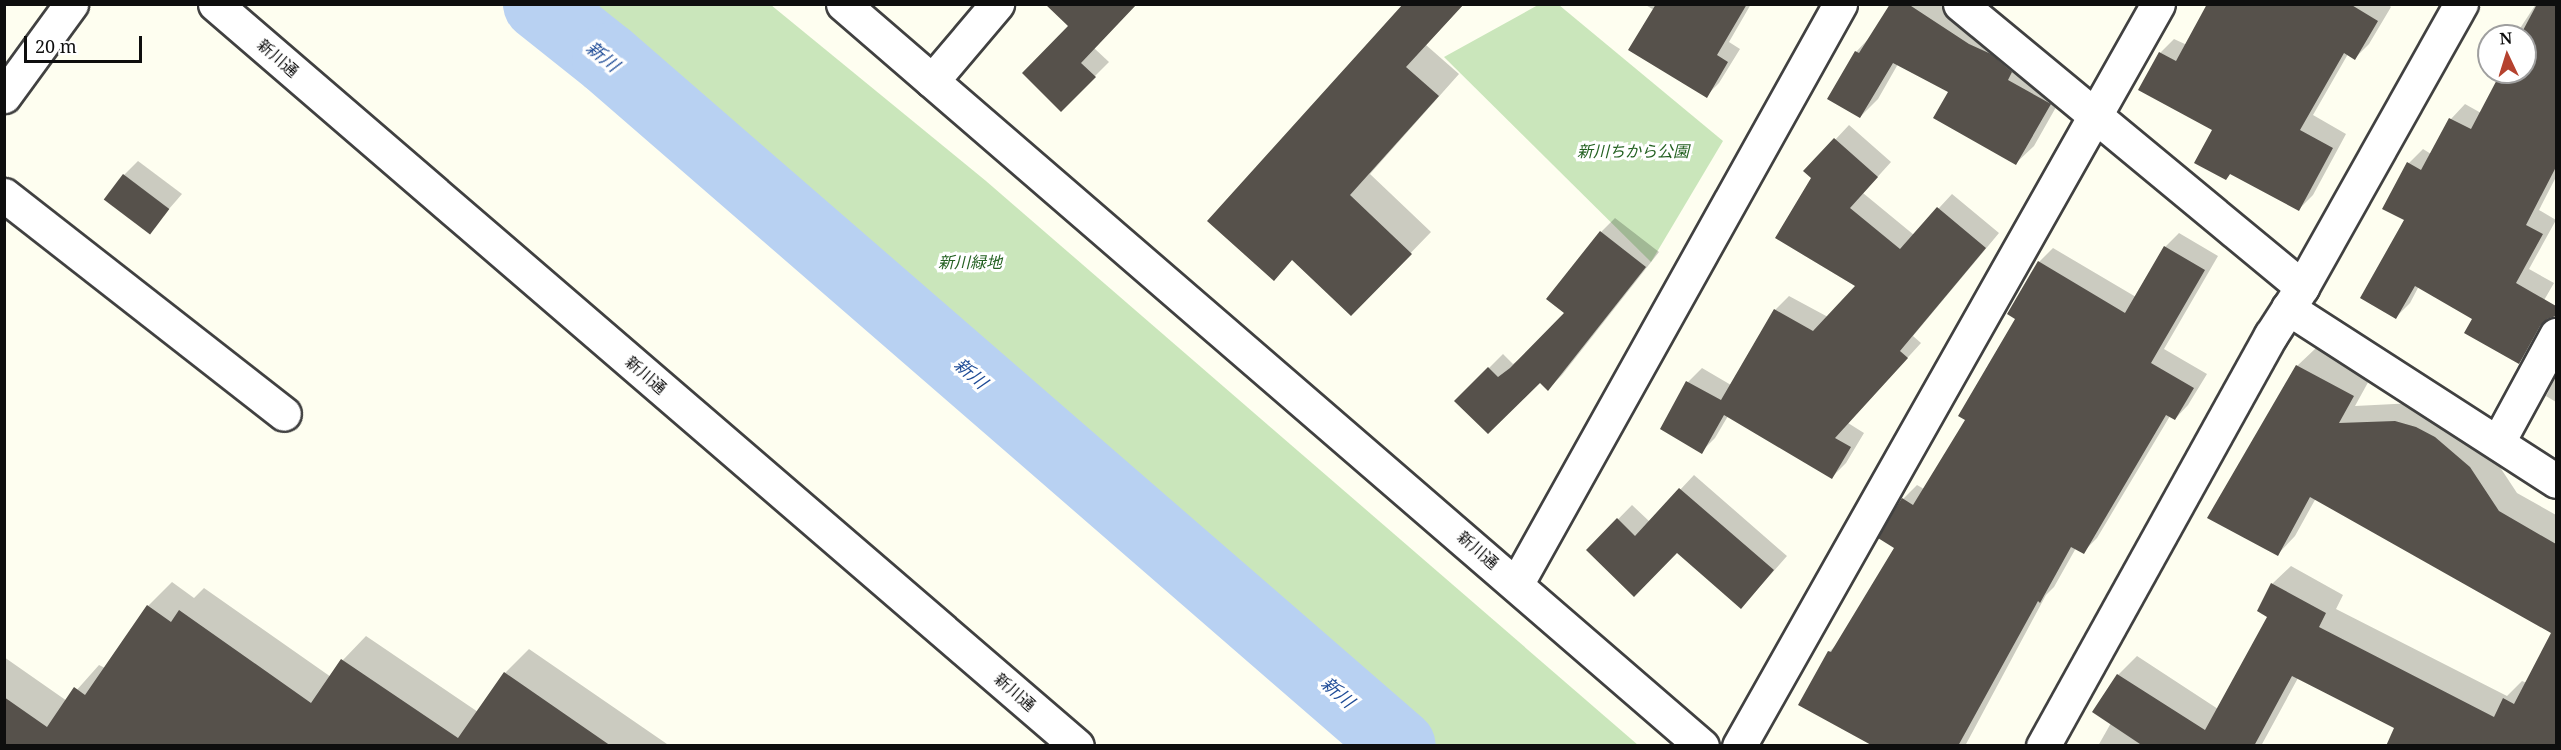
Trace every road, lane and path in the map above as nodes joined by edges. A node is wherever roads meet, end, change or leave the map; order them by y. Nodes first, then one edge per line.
1 (71, 4) edge
2 (215, 4) edge
3 (843, 4) edge
4 (997, 4) edge
5 (1840, 4) edge
6 (1960, 4) edge
7 (2158, 4) edge
8 (2461, 4) edge
9 (932, 81) junction
10 (4, 96) edge
11 (2095, 115) junction
12 (4, 195) edge
13 (2295, 297) junction
14 (2556, 334) edge
15 (284, 414) dead end
16 (2498, 442) junction
17 (2556, 481) edge
18 (1517, 583) junction
19 (1077, 746) edge
20 (1702, 746) edge
21 (1739, 746) edge
22 (2043, 746) edge

1 - 10 street
2 - 19 street, 新川通
3 - 9 street, 新川通
4 - 9 street
5 - 18 street
6 - 11 street
7 - 11 street
8 - 13 street
9 - 18 street, 新川通
11 - 13 street
11 - 21 street
12 - 15 street
13 - 16 street
13 - 22 street
14 - 16 street
16 - 17 street
18 - 20 street, 新川通

